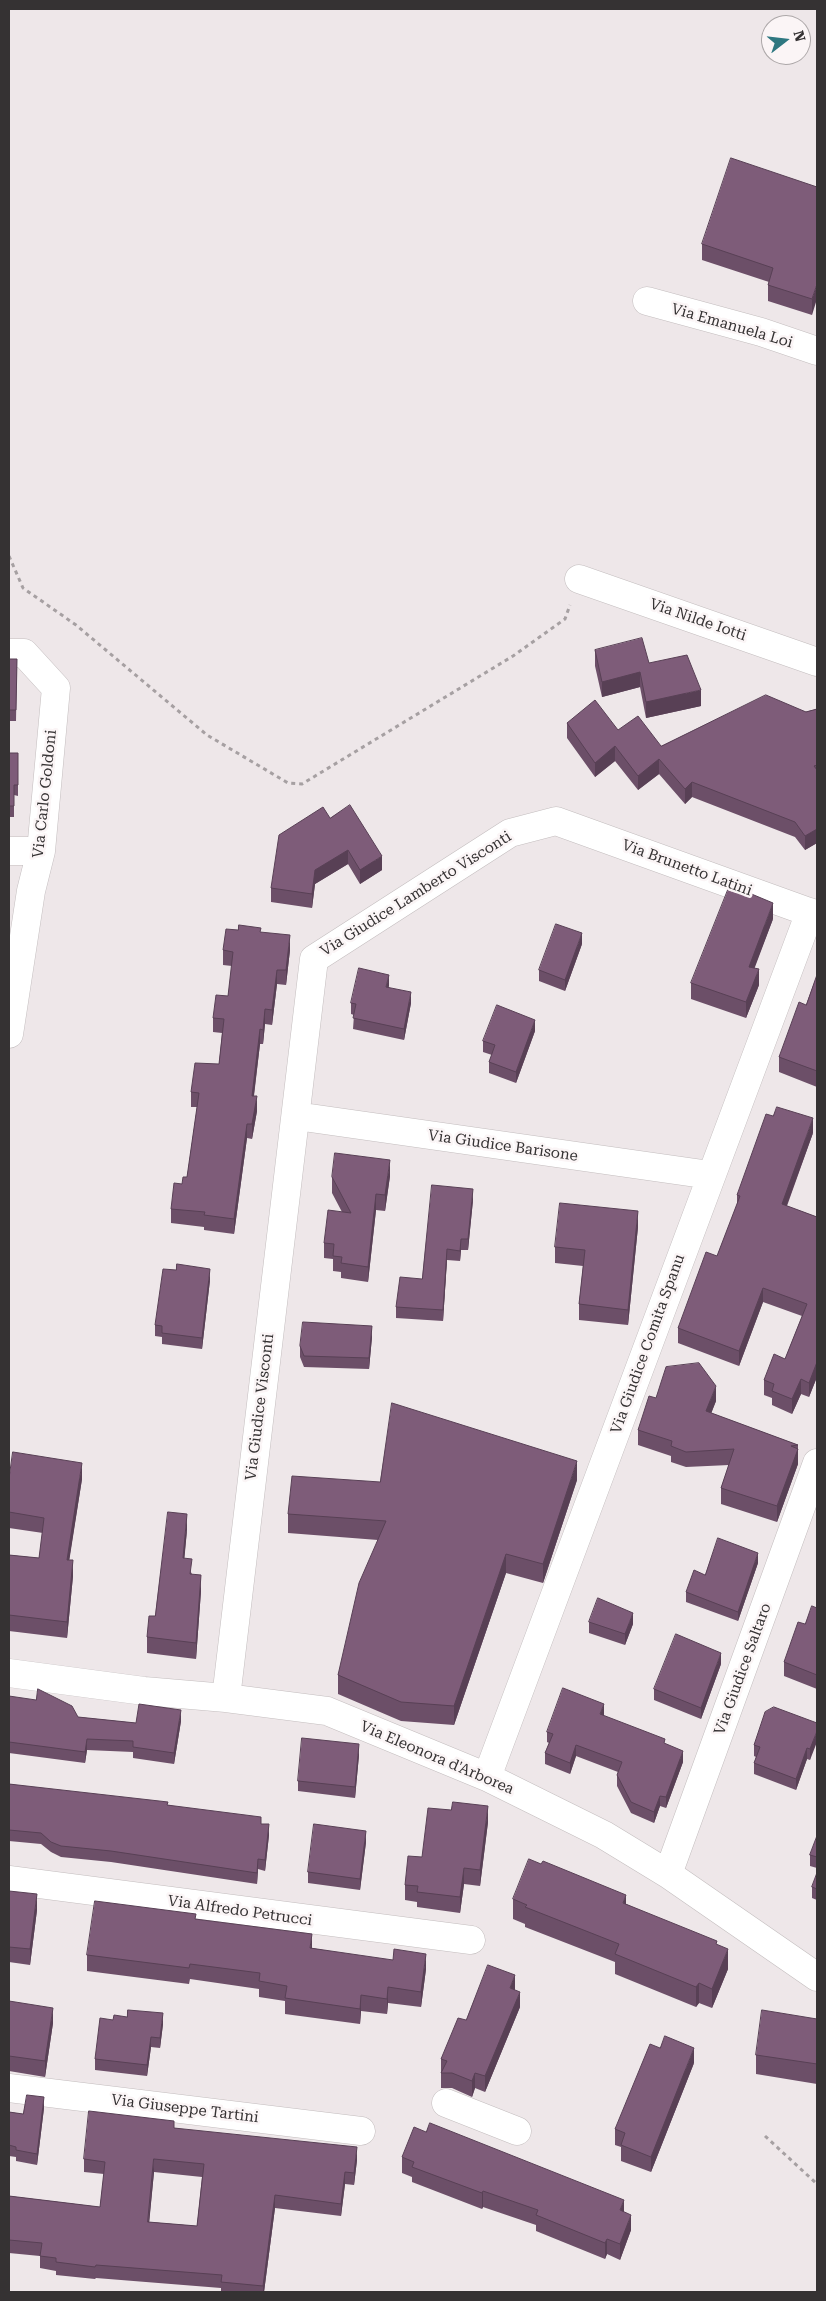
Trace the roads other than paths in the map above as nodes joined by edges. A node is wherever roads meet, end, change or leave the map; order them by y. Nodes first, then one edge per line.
1 (647, 300) dead end
2 (817, 351) edge
3 (580, 579) road end
4 (16, 653) edge
5 (817, 662) edge
6 (556, 821) joint
7 (9, 851) edge
8 (41, 851) junction
9 (813, 913) edge
10 (9, 1034) edge
11 (296, 1116) junction
12 (710, 1175) junction
13 (817, 1463) edge
14 (9, 1673) edge
15 (226, 1698) junction
16 (487, 1777) junction
17 (668, 1874) junction
18 (9, 1880) edge
19 (471, 1940) dead end
20 (817, 1976) edge
21 (9, 2088) edge
22 (446, 2103) dead end
23 (361, 2131) dead end
24 (517, 2131) dead end

1 - 2 street, Via Emanuela Loi
3 - 5 street, Via Nilde Iotti
4 - 8 street, Via Carlo Goldoni
6 - 9 street, Via Brunetto Latini
6 - 11 street, Via Giudice Lamberto Visconti
7 - 8 street
8 - 10 street, Via Carlo Goldoni
9 - 12 street, Via Giudice Comita Spanu
11 - 12 street, Via Giudice Barisone
11 - 15 street, Via Giudice Visconti
12 - 16 street, Via Giudice Comita Spanu
13 - 17 street, Via Giudice Saltaro
14 - 15 street, Via Eleonora d'Arborea
15 - 16 street, Via Eleonora d'Arborea
16 - 17 street, Via Eleonora d'Arborea
17 - 20 street, Via Eleonora d'Arborea
18 - 19 street, Via Alfredo Petrucci
21 - 23 street, Via Giuseppe Tartini
22 - 24 street

